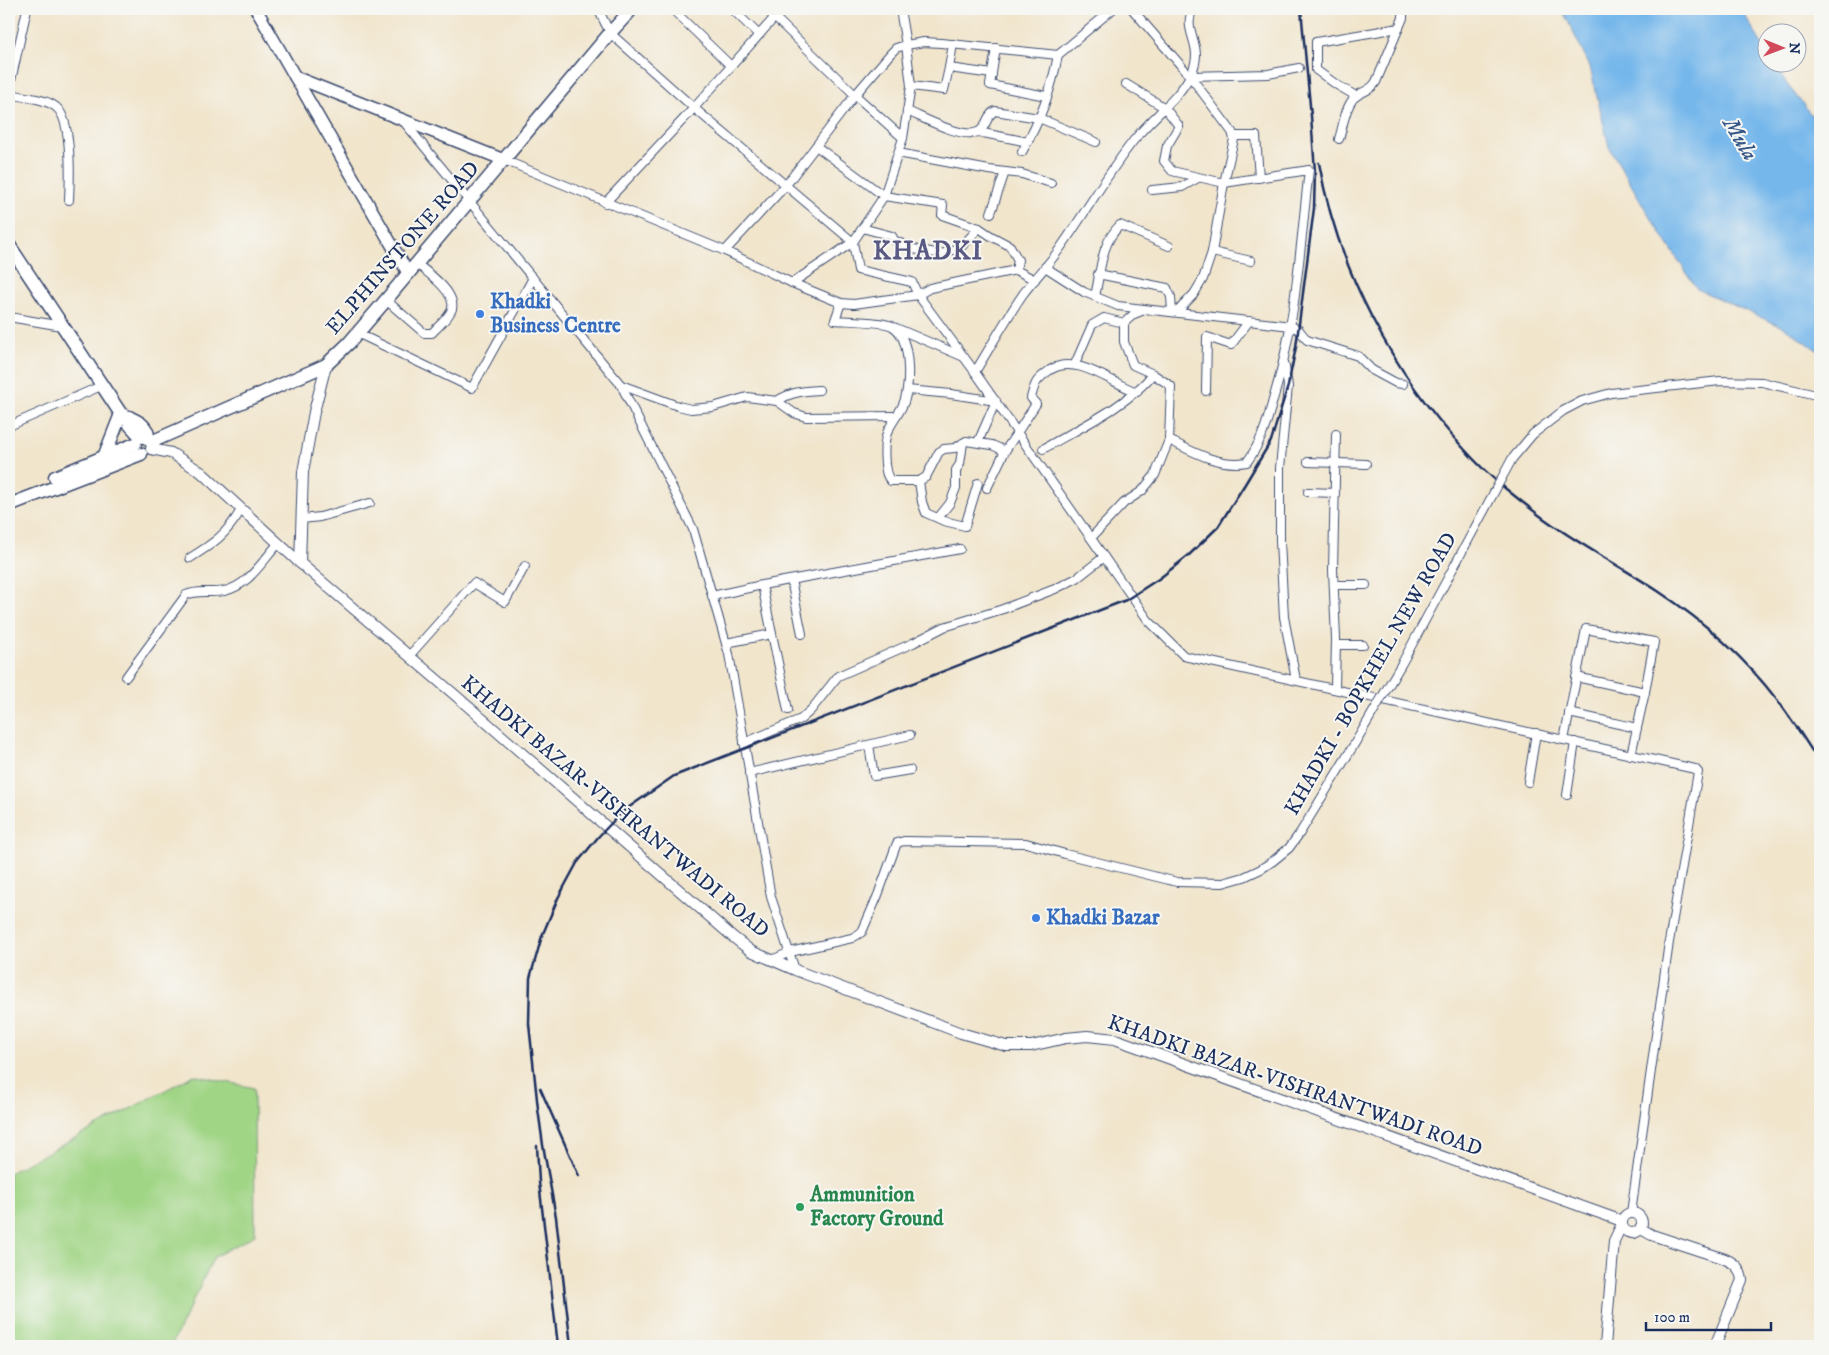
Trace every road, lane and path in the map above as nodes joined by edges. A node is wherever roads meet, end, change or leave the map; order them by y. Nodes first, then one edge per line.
1 (28, 9) edge
2 (256, 9) edge
3 (598, 9) edge
4 (632, 9) edge
5 (672, 9) edge
6 (732, 9) edge
7 (766, 9) edge
8 (900, 9) edge
9 (1113, 9) edge
10 (1132, 9) edge
11 (1193, 9) edge
12 (1404, 9) edge
13 (775, 18) junction
14 (1399, 28) junction
15 (610, 33) junction
16 (759, 35) junction
17 (953, 44) junction
18 (906, 45) junction
19 (996, 48) junction
20 (1058, 55) junction
21 (732, 66) junction
22 (949, 68) junction
23 (1299, 68) dead end
24 (992, 74) junction
25 (1190, 76) junction
26 (295, 77) junction
27 (1126, 84) dead end
28 (912, 86) junction
29 (12, 94) edge
30 (855, 95) junction
31 (1046, 96) junction
32 (1356, 96) junction
33 (694, 108) junction
34 (1165, 108) junction
35 (907, 111) junction
36 (1039, 118) junction
37 (403, 120) junction
38 (978, 132) junction
39 (1234, 136) junction
40 (903, 138) junction
41 (1339, 139) dead end
42 (1028, 142) junction
43 (1096, 142) dead end
44 (816, 146) junction
45 (1022, 152) dead end
46 (898, 153) junction
47 (504, 160) junction
48 (1005, 172) junction
49 (1198, 178) junction
50 (1259, 178) junction
51 (1051, 183) dead end
52 (1224, 183) junction
53 (786, 185) junction
54 (1152, 190) dead end
55 (884, 196) junction
56 (69, 200) dead end
57 (469, 202) junction
58 (605, 203) junction
59 (990, 214) dead end
60 (862, 228) junction
61 (978, 228) junction
62 (853, 242) junction
63 (9, 246) edge
64 (1169, 246) dead end
65 (725, 251) junction
66 (1212, 252) junction
67 (14, 260) edge
68 (1251, 261) dead end
69 (1045, 267) junction
70 (413, 268) junction
71 (1016, 270) junction
72 (1098, 274) junction
73 (532, 278) junction
74 (1035, 280) junction
75 (792, 283) junction
76 (918, 295) junction
77 (1095, 296) junction
78 (386, 300) junction
79 (841, 303) junction
80 (1145, 309) junction
81 (1174, 312) junction
82 (9, 317) edge
83 (1249, 321) junction
84 (1124, 324) junction
85 (62, 326) junction
86 (1291, 326) junction
87 (894, 328) junction
88 (357, 333) junction
89 (964, 357) junction
90 (1284, 360) junction
91 (1075, 364) junction
92 (326, 365) junction
93 (975, 372) junction
94 (1154, 374) junction
95 (1403, 384) dead end
96 (622, 385) junction
97 (101, 386) junction
98 (820, 390) dead end
99 (907, 390) junction
100 (1206, 391) dead end
101 (1137, 392) junction
102 (1820, 396) edge
103 (777, 401) junction
104 (996, 402) junction
105 (125, 416) junction
106 (896, 416) junction
107 (9, 426) edge
108 (1018, 433) junction
109 (1336, 434) dead end
110 (1169, 440) junction
111 (978, 442) junction
112 (963, 443) junction
113 (145, 444) junction
114 (1043, 449) dead end
115 (1005, 451) junction
116 (104, 457) junction
117 (1308, 462) dead end
118 (1336, 463) junction
119 (1366, 464) dead end
120 (919, 481) junction
121 (978, 483) dead end
122 (987, 488) dead end
123 (1308, 492) dead end
124 (1335, 493) junction
125 (9, 497) edge
126 (370, 503) dead end
127 (9, 506) edge
128 (242, 510) junction
129 (938, 518) junction
130 (302, 519) junction
131 (1091, 538) junction
132 (278, 544) junction
133 (960, 550) dead end
134 (1104, 557) junction
135 (190, 558) dead end
136 (300, 563) junction
137 (525, 566) dead end
138 (790, 580) junction
139 (762, 585) junction
140 (1334, 585) junction
141 (1366, 585) dead end
142 (712, 596) junction
143 (772, 634) junction
144 (802, 634) dead end
145 (726, 643) junction
146 (1336, 645) junction
147 (1363, 645) dead end
148 (409, 656) junction
149 (126, 677) dead end
150 (1576, 677) junction
151 (1296, 680) junction
152 (1335, 689) junction
153 (1645, 692) junction
154 (788, 710) dead end
155 (1569, 713) junction
156 (1637, 728) junction
157 (1536, 733) junction
158 (910, 735) dead end
159 (1564, 740) junction
160 (1574, 742) junction
161 (744, 743) junction
162 (869, 745) junction
163 (1631, 755) junction
164 (910, 770) dead end
165 (749, 773) junction
166 (1528, 782) dead end
167 (1567, 795) dead end
168 (790, 952) junction
169 (772, 960) junction
170 (795, 970) junction
171 (1630, 1213) junction
172 (1622, 1223) junction
173 (1641, 1229) junction
174 (1605, 1346) edge
175 (1715, 1346) edge

1 - 29 street
2 - 26 main road
3 - 15 street
4 - 15 main road, ELPHINSTONE ROAD
5 - 21 street
6 - 16 street
7 - 13 street
8 - 18 street
9 - 20 street
10 - 25 street
11 - 25 street
12 - 14 street
13 - 16 street
13 - 30 street
14 - 32 street
14 - 32 street
15 - 33 street
15 - 47 main road, ELPHINSTONE ROAD
16 - 21 street
17 - 18 street
17 - 19 street
17 - 22 street
18 - 28 street
18 - 30 street
19 - 20 street
19 - 24 street
20 - 31 street
21 - 33 street
22 - 24 street
22 - 28 street
23 - 25 street
24 - 31 street
25 - 34 street
25 - 39 street
26 - 37 main road
26 - 70 main road
27 - 34 street
28 - 35 street
29 - 56 street
30 - 40 street
30 - 44 street
31 - 36 street
32 - 41 street
33 - 53 street
33 - 58 street
34 - 49 street
34 - 69 street
35 - 38 street
35 - 40 street
36 - 38 street
36 - 42 street
36 - 43 street
37 - 47 main road
37 - 57 street
38 - 42 street
39 - 50 street
39 - 52 street
40 - 46 street
42 - 45 street
44 - 53 street
44 - 55 street
46 - 48 street
46 - 55 street
47 - 57 main road, ELPHINSTONE ROAD
47 - 58 street
48 - 51 street
48 - 59 street
49 - 52 street
49 - 54 street
50 - 52 street
50 - 86 street
52 - 66 street
53 - 62 street
53 - 65 street
55 - 60 street
55 - 61 street
57 - 70 main road, ELPHINSTONE ROAD
57 - 73 street
58 - 65 street
60 - 61 street
60 - 62 street
61 - 71 street
62 - 75 street
62 - 76 street
63 - 67 main road
64 - 72 street
65 - 75 street
66 - 68 street
66 - 81 street
67 - 85 main road
69 - 74 street
69 - 77 street
70 - 78 main road, ELPHINSTONE ROAD
70 - 78 street
71 - 74 street
71 - 76 street
72 - 77 street
72 - 81 street
73 - 88 street
73 - 96 street
74 - 93 street
75 - 79 street
76 - 79 street
76 - 89 street
77 - 80 street
78 - 88 main road, ELPHINSTONE ROAD
79 - 87 street
80 - 81 street
80 - 84 street
81 - 83 street
82 - 85 street
83 - 86 street
83 - 100 street
84 - 91 street
84 - 94 street
85 - 97 main road
86 - 90 street
86 - 95 street
87 - 89 street
87 - 99 street
88 - 92 main road, ELPHINSTONE ROAD
89 - 93 street
90 - 110 street
90 - 151 street
91 - 101 street
91 - 108 street
92 - 113 main road, ELPHINSTONE ROAD
92 - 130 street
93 - 104 street
94 - 101 street
94 - 110 street
96 - 103 street
96 - 142 street
97 - 105 main road
97 - 107 street
98 - 103 street
99 - 104 street
99 - 106 street
101 - 114 street
102 - 168 street, KHADKI - BOPKHEL NEW ROAD, bridge
103 - 106 street
104 - 108 street
104 - 111 street
105 - 113 main road
105 - 116 main road
106 - 120 street
108 - 115 street
108 - 131 street
109 - 118 street
110 - 131 street
111 - 112 street
111 - 115 street
112 - 120 street
112 - 129 street
113 - 116 main road
113 - 127 main road, ELPHINSTONE ROAD
113 - 128 street, KHADKI BAZAR-VISHRANTWADI ROAD
115 - 122 street
116 - 125 main road
117 - 118 street
118 - 119 street
118 - 124 street
120 - 129 street
121 - 129 street
123 - 124 street
124 - 140 street
126 - 130 street
128 - 132 street, KHADKI BAZAR-VISHRANTWADI ROAD
128 - 135 street
130 - 136 street
131 - 134 street
132 - 136 street, KHADKI BAZAR-VISHRANTWADI ROAD
132 - 149 street
133 - 138 street
134 - 151 street
134 - 161 street
136 - 148 street, KHADKI BAZAR-VISHRANTWADI ROAD
137 - 148 street
138 - 139 street
138 - 144 street
139 - 142 street
139 - 143 street
140 - 141 street
140 - 146 street
142 - 145 street
143 - 145 street
143 - 154 street
145 - 161 street
146 - 147 street
146 - 152 street
148 - 169 street, KHADKI BAZAR-VISHRANTWADI ROAD
150 - 153 street
150 - 153 street
150 - 155 street
151 - 152 street
152 - 157 street
153 - 156 street
155 - 156 street
155 - 159 street
156 - 163 street
157 - 159 street
157 - 166 street
158 - 162 street
159 - 160 street
160 - 163 street
160 - 167 street
161 - 165 street
162 - 164 street
162 - 165 street
163 - 171 street
165 - 168 street
168 - 169 street
168 - 170 street
169 - 170 street, KHADKI BAZAR-VISHRANTWADI ROAD
170 - 172 street, KHADKI BAZAR-VISHRANTWADI ROAD
171 - 172 street
171 - 173 street
172 - 173 street
172 - 174 street
173 - 175 street

